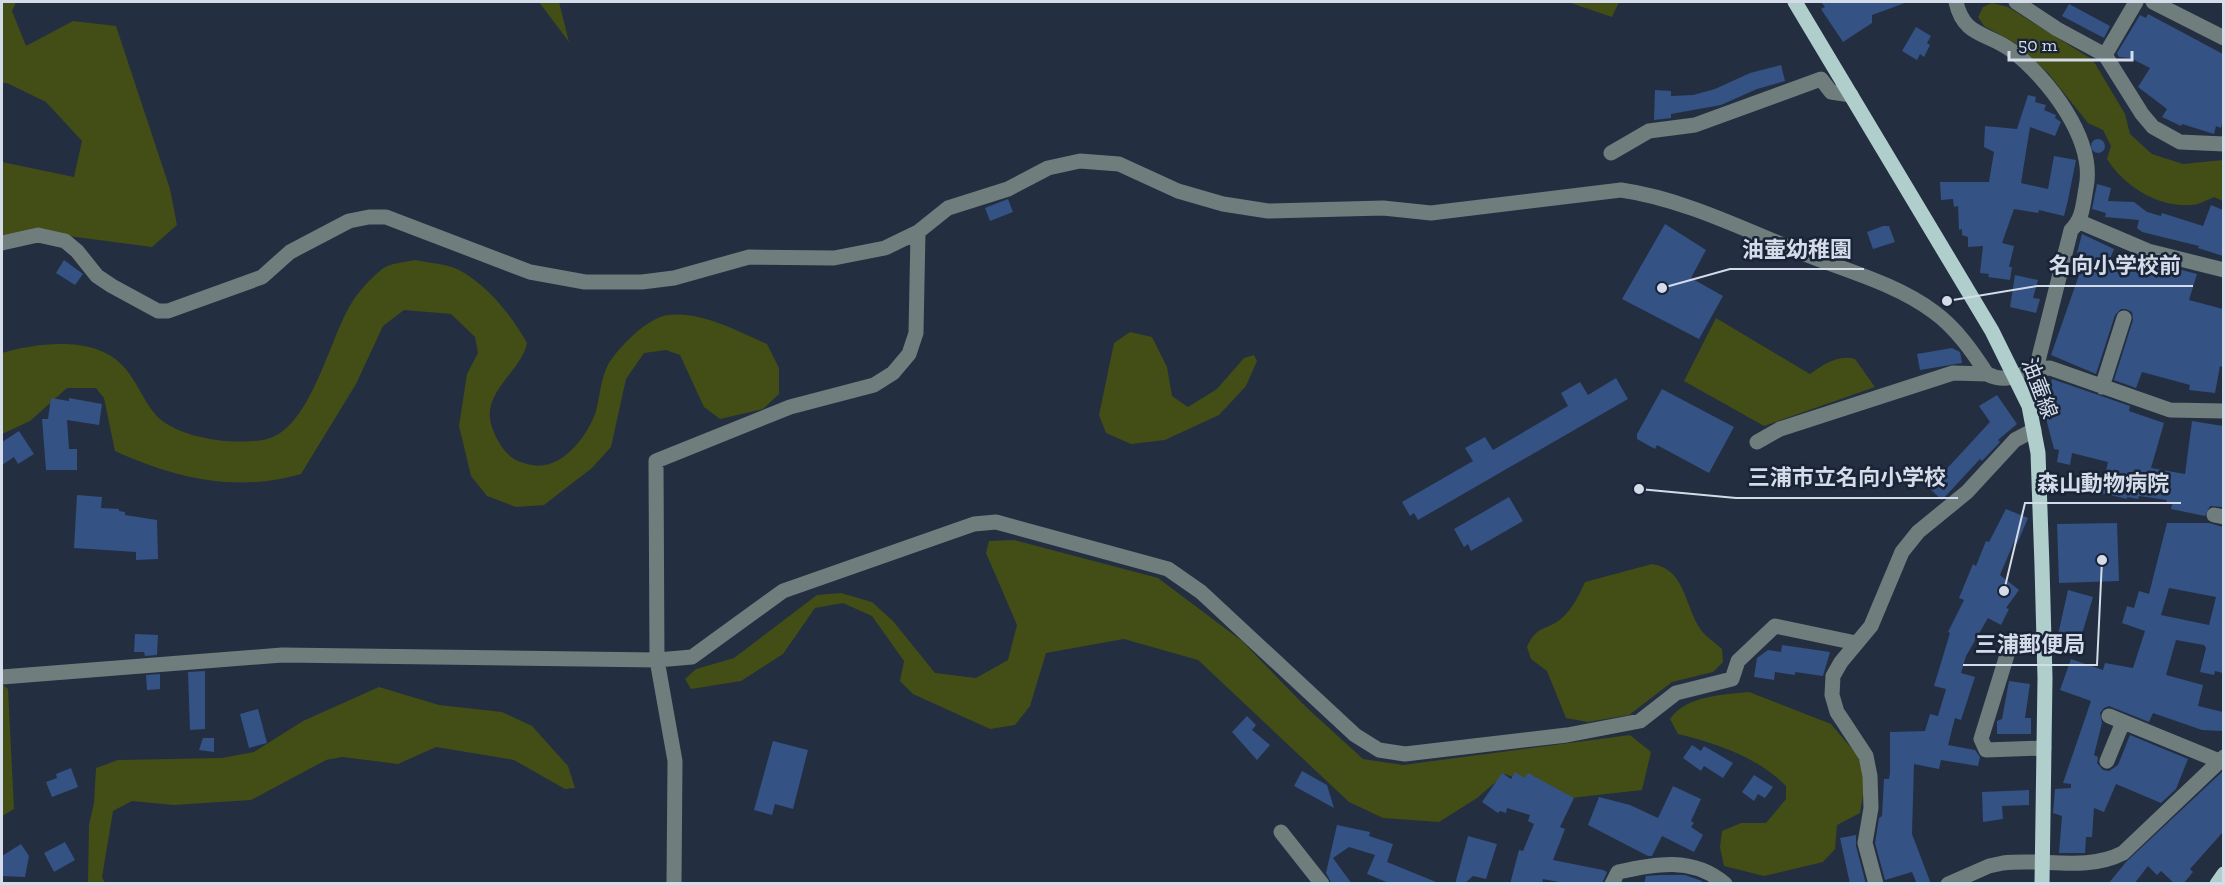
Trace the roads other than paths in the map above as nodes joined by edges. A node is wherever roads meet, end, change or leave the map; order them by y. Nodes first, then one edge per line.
1 (1795, 2) edge
2 (1956, 2) edge
3 (2016, 2) edge
4 (2136, 2) edge
5 (2153, 2) edge
6 (2223, 38) edge
7 (2105, 55) junction
8 (1851, 95) junction
9 (2223, 144) edge
10 (1611, 153) dead end
11 (2079, 222) junction
12 (918, 232) junction
13 (2, 243) edge
14 (2223, 270) edge
15 (2124, 318) dead end
16 (2036, 369) junction
17 (1987, 374) junction
18 (2016, 377) junction
19 (2102, 387) junction
20 (2223, 411) edge
21 (2034, 430) junction
22 (1757, 442) dead end
23 (2011, 642) dead end
24 (1856, 643) junction
25 (657, 660) junction
26 (2, 677) edge
27 (2044, 748) junction
28 (2221, 759) edge
29 (2107, 761) dead end
30 (1281, 832) dead end
31 (2042, 861) junction
32 (2223, 874) edge
33 (674, 884) edge
34 (1322, 884) edge
35 (1612, 884) edge
36 (1725, 884) edge
37 (1876, 884) edge
38 (1948, 884) edge
39 (2042, 884) edge
40 (2217, 884) edge

1 - 8 main road, 油壷線
2 - 11 street
3 - 7 street
4 - 7 street
5 - 6 street
7 - 9 street
8 - 10 street
8 - 18 main road, 油壷線
11 - 14 street
11 - 16 street
12 - 13 street
12 - 17 street
12 - 25 street
15 - 19 street
16 - 18 street
16 - 19 street
17 - 18 street
17 - 22 street
18 - 21 main road, 油壷線
19 - 20 street
21 - 24 street
21 - 27 main road, 油壷線
23 - 27 street
24 - 25 street
24 - 37 street
25 - 26 street
25 - 33 street
27 - 31 main road, 油壷線
28 - 29 street
28 - 31 street
30 - 34 street
31 - 38 street
31 - 39 main road, 油壷線
32 - 40 main road
35 - 36 street

